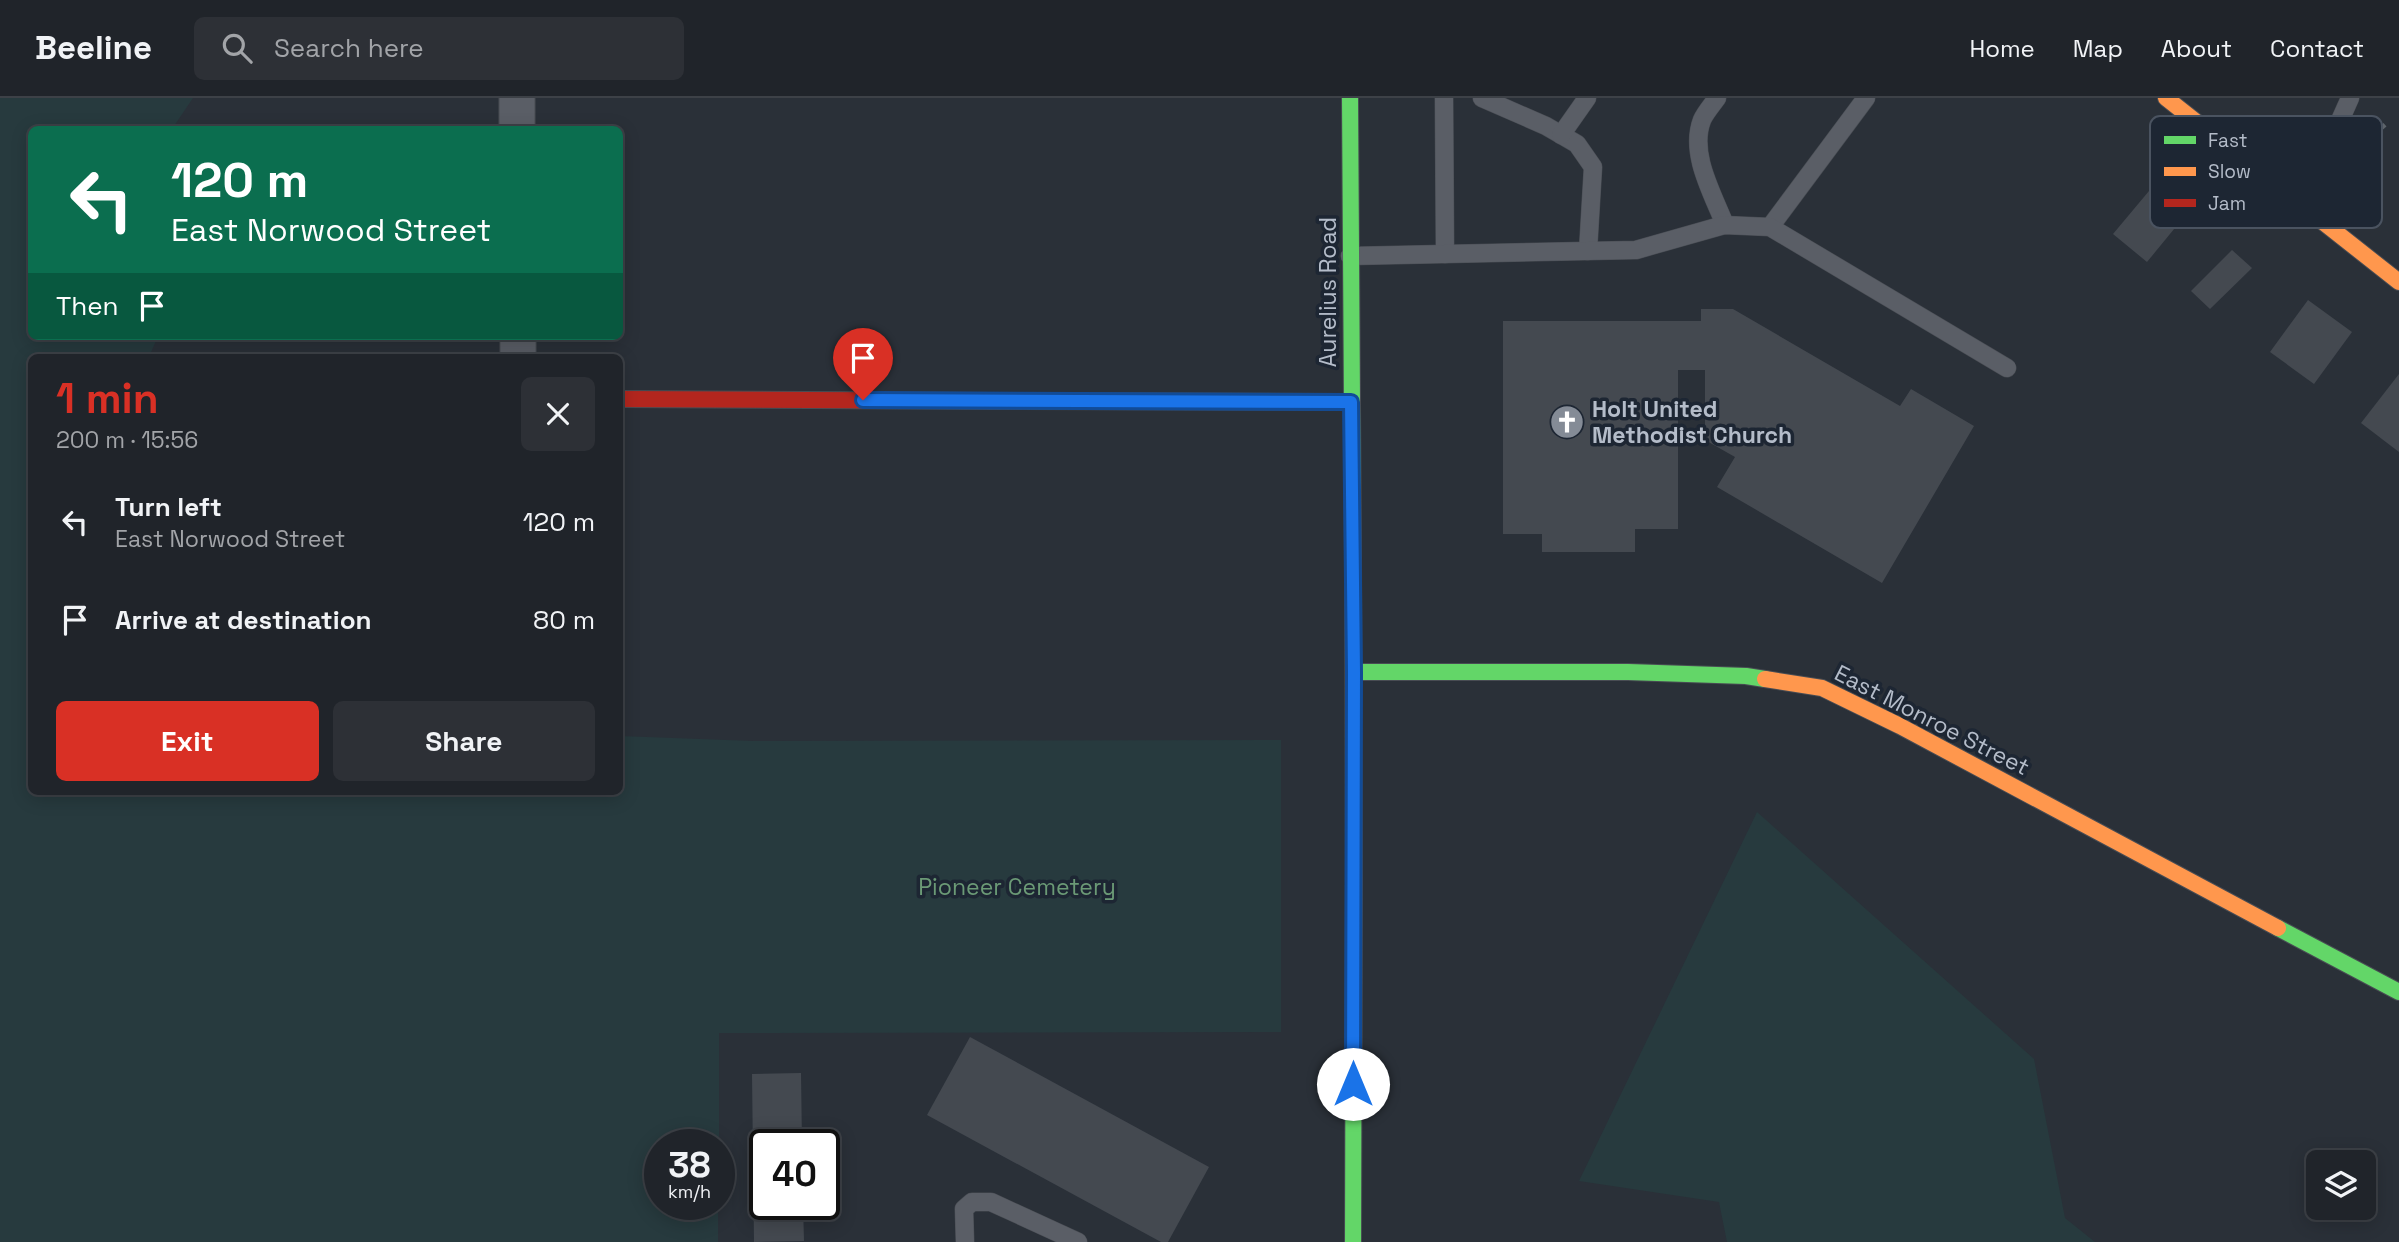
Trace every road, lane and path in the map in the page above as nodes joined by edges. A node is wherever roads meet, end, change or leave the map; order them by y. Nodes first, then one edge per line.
1 (517, 98) edge
2 (1350, 98) edge
3 (1444, 98) edge
4 (1482, 98) edge
5 (1587, 98) edge
6 (1717, 98) edge
7 (1866, 98) edge
8 (2166, 98) edge
9 (2350, 98) edge
10 (2189, 116) edge
11 (2342, 116) edge
12 (2387, 123) dead end
13 (517, 126) edge
14 (2382, 127) edge
15 (1561, 135) junction
16 (1725, 225) junction
17 (1770, 227) junction
18 (2330, 228) edge
19 (1588, 251) junction
20 (1445, 254) junction
21 (1350, 256) junction
22 (2399, 282) edge
23 (2007, 368) dead end
24 (623, 399) edge
25 (1351, 402) junction
26 (1354, 672) junction
27 (2399, 992) edge
28 (965, 1242) edge
29 (1078, 1242) edge
30 (1353, 1242) edge

1 - 13 street
2 - 21 street, Aurelius Road
3 - 20 lane
4 - 15 lane
5 - 15 lane
6 - 16 lane
7 - 17 lane
8 - 10 street
9 - 11 lane
12 - 14 path
15 - 19 lane
16 - 17 lane
16 - 19 lane
17 - 23 lane
18 - 22 street
19 - 20 lane
20 - 21 lane
21 - 25 street, Aurelius Road
24 - 25 street
25 - 26 street, Aurelius Road
26 - 27 street, East Monroe Street
26 - 30 street, Aurelius Road
28 - 29 lane

